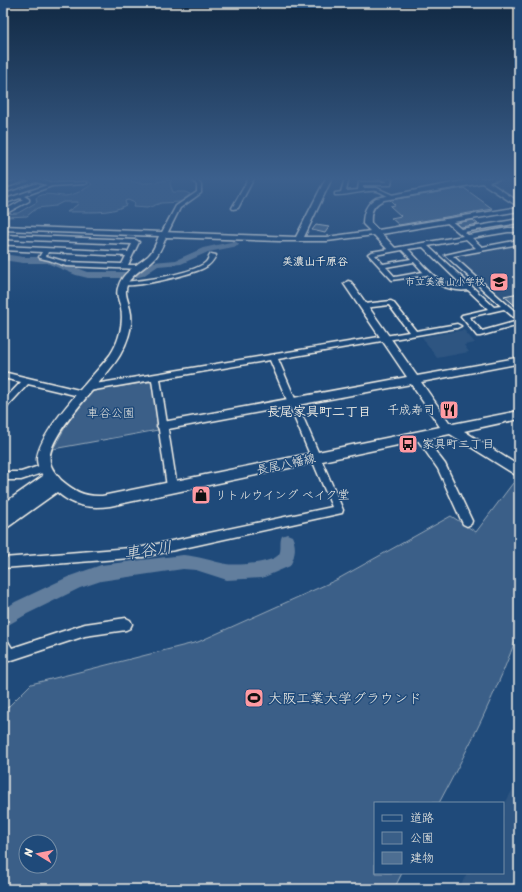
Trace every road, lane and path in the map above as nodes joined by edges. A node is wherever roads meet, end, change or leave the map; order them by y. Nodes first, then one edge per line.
1 (171, 220) edge
2 (308, 220) edge
3 (366, 220) edge
4 (447, 220) joint
5 (519, 221) edge
6 (3, 228) edge
7 (60, 230) junction
8 (519, 230) edge
9 (459, 231) junction
10 (376, 233) junction
11 (164, 234) junction
12 (3, 237) edge
13 (467, 237) junction
14 (55, 239) junction
15 (299, 239) junction
16 (519, 242) edge
17 (423, 244) junction
18 (3, 248) edge
19 (403, 248) junction
20 (392, 249) junction
21 (481, 249) junction
22 (46, 250) junction
23 (130, 254) junction
24 (212, 255) dead end
25 (415, 260) junction
26 (124, 266) junction
27 (382, 266) junction
28 (140, 267) junction
29 (428, 273) junction
30 (127, 278) junction
31 (348, 284) dead end
32 (469, 288) junction
33 (364, 306) junction
34 (508, 309) junction
35 (493, 310) junction
36 (519, 310) edge
37 (519, 319) edge
38 (519, 323) edge
39 (457, 326) dead end
40 (414, 333) junction
41 (386, 338) junction
42 (273, 357) junction
43 (518, 362) edge
44 (3, 375) edge
45 (156, 377) junction
46 (27, 380) junction
47 (414, 380) junction
48 (86, 391) junction
49 (293, 402) junction
50 (3, 406) edge
51 (519, 415) edge
52 (164, 426) junction
53 (451, 430) junction
54 (419, 436) junction
55 (316, 458) junction
56 (519, 472) edge
57 (3, 476) edge
58 (52, 476) junction
59 (172, 487) junction
60 (3, 512) edge
61 (467, 520) dead end
62 (3, 522) edge
63 (3, 563) edge
64 (126, 624) dead end
65 (3, 644) edge

1 - 11 street
2 - 15 street
3 - 10 street
4 - 9 street
4 - 10 street
5 - 9 street
6 - 7 street
7 - 11 street
7 - 14 street
8 - 13 street
9 - 13 street
10 - 15 street
10 - 20 street
11 - 15 street
11 - 28 street
12 - 14 street
13 - 17 street
13 - 21 street
14 - 23 street
16 - 21 street
17 - 19 street
17 - 32 street
18 - 22 street
19 - 20 street
19 - 25 street
20 - 27 street
21 - 34 street
22 - 23 street
22 - 26 street
23 - 26 street
24 - 30 street
25 - 27 street
25 - 29 street
26 - 28 street
27 - 29 street
28 - 30 street
29 - 32 street
30 - 48 street
31 - 33 street
32 - 35 street
33 - 40 street
33 - 41 street
34 - 35 street
34 - 36 street
34 - 37 street
35 - 38 street
39 - 40 street
40 - 41 street
41 - 42 street
41 - 47 street
42 - 45 street
42 - 49 street
43 - 47 street
44 - 46 street
45 - 48 street
45 - 52 street
46 - 48 street
46 - 50 street
47 - 49 street
47 - 53 street
48 - 58 street
49 - 52 street
49 - 55 street
51 - 53 street, 長尾八幡線
52 - 59 street
53 - 54 street, 長尾八幡線
53 - 56 street
54 - 55 street, 長尾八幡線
54 - 61 street
55 - 59 street, 長尾八幡線
55 - 63 street
57 - 58 street
58 - 59 street, 長尾八幡線
58 - 60 street
58 - 62 street
64 - 65 street

